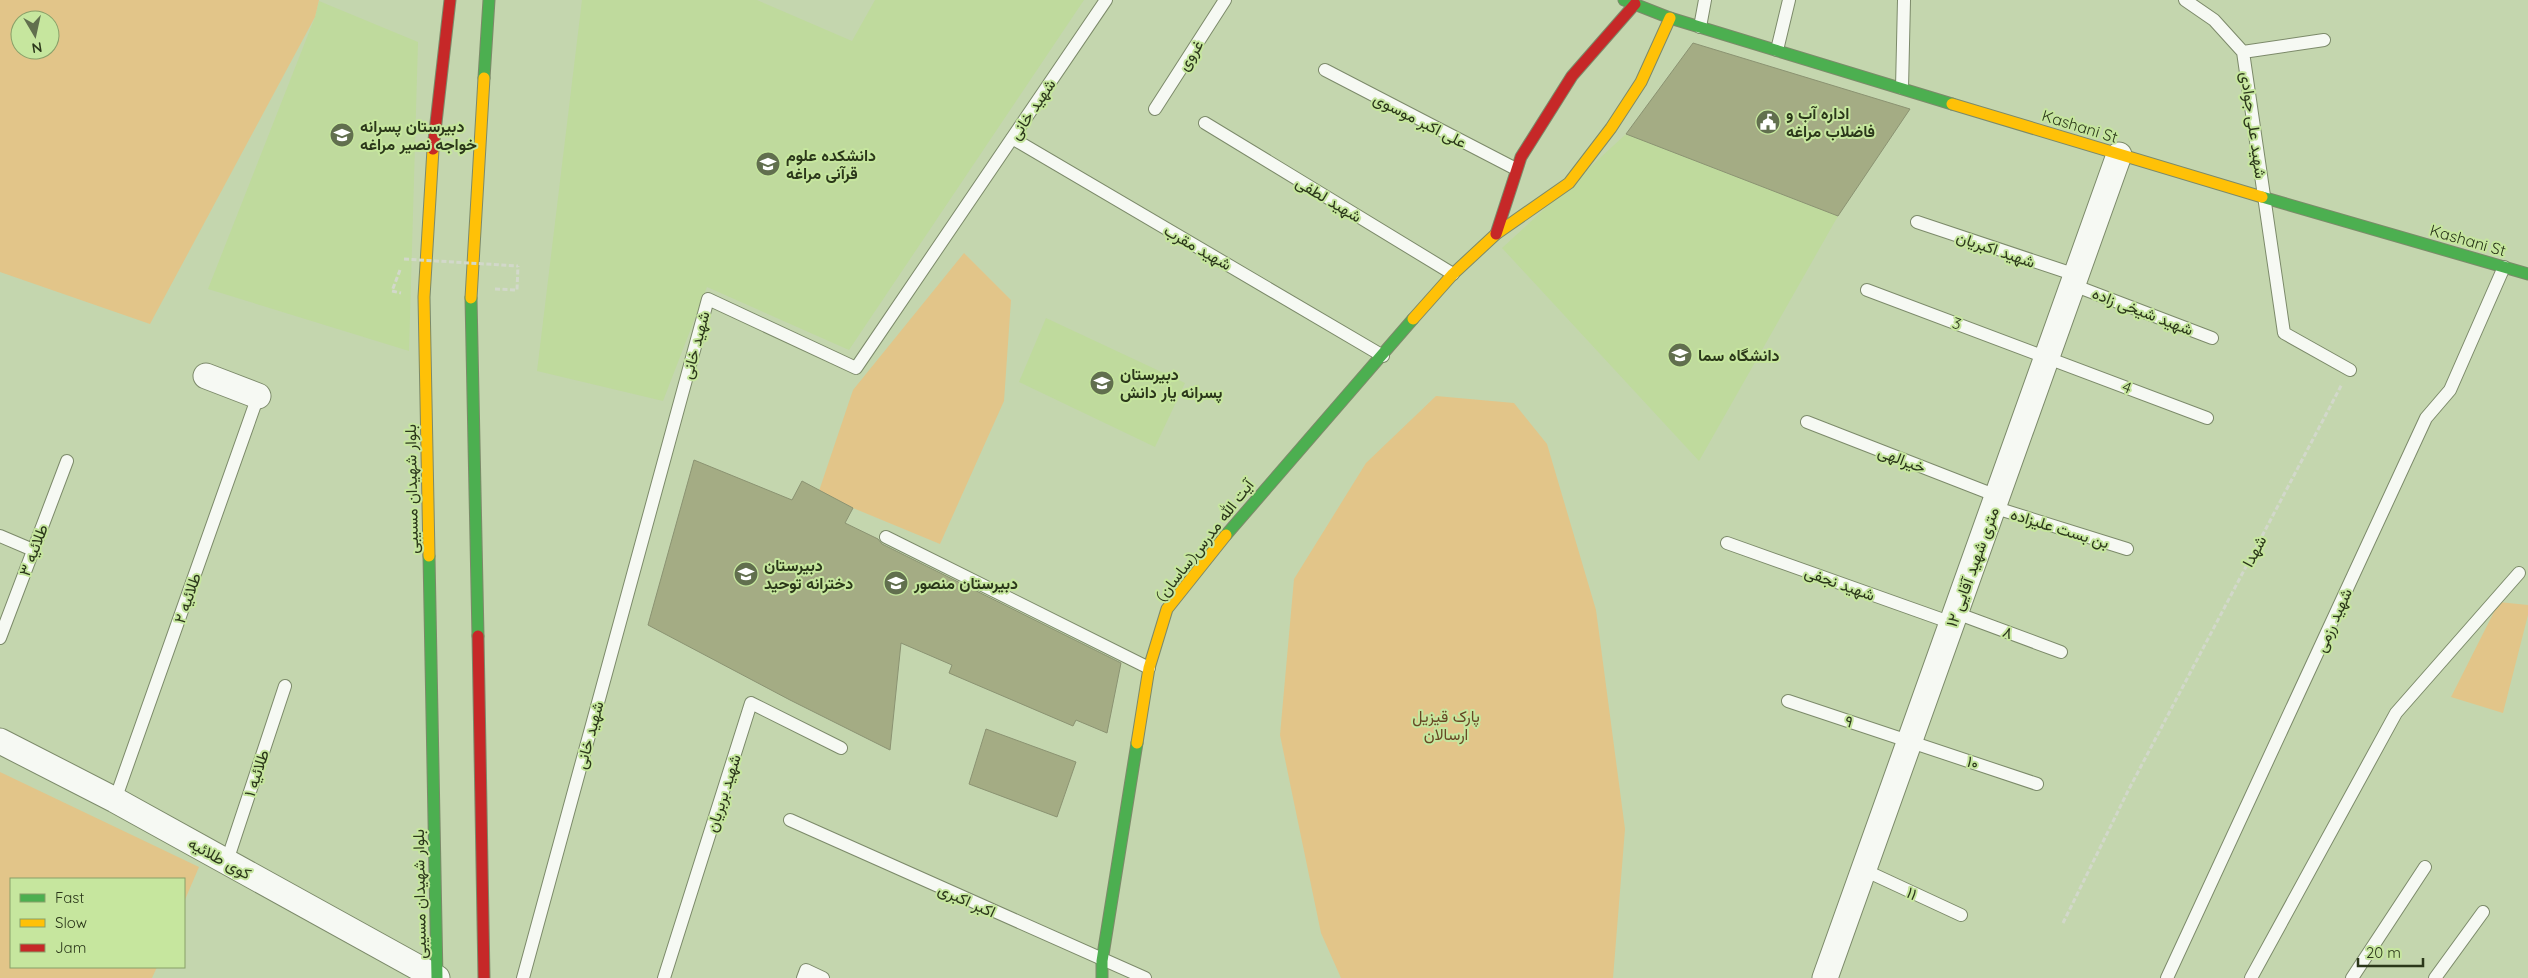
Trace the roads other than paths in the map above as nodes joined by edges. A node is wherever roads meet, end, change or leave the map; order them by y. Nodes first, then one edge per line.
1 (450, 0) edge
2 (489, 0) edge
3 (1106, 0) edge
4 (1225, 0) edge
5 (1705, 0) edge
6 (1789, 0) edge
7 (1904, 0) edge
8 (2186, 0) edge
9 (1630, 2) edge
10 (1670, 18) junction
11 (1700, 27) junction
12 (2324, 40) dead end
13 (1777, 50) junction
14 (2243, 52) junction
15 (1325, 70) dead end
16 (1902, 88) junction
17 (1155, 109) dead end
18 (1205, 123) dead end
19 (1012, 138) junction
20 (2119, 155) junction
21 (1516, 169) junction
22 (2264, 197) junction
23 (1916, 222) dead end
24 (1496, 234) junction
25 (2504, 267) junction
26 (1453, 274) junction
27 (2528, 274) edge
28 (2074, 280) junction
29 (1867, 290) dead end
30 (2212, 338) dead end
31 (1383, 356) junction
32 (2047, 357) junction
33 (2350, 370) road end
34 (206, 376) dead end
35 (258, 396) joint
36 (2207, 418) dead end
37 (1807, 422) dead end
38 (67, 462) dead end
39 (1995, 502) junction
40 (0, 536) edge
41 (886, 537) dead end
42 (1727, 543) dead end
43 (2127, 549) dead end
44 (33, 550) junction
45 (2519, 573) dead end
46 (1954, 618) junction
47 (0, 638) edge
48 (2061, 652) dead end
49 (1149, 668) junction
50 (285, 686) dead end
51 (1788, 701) dead end
52 (0, 741) edge
53 (1910, 741) junction
54 (841, 748) dead end
55 (2037, 784) dead end
56 (115, 800) junction
57 (790, 820) dead end
58 (227, 861) junction
59 (2425, 867) dead end
60 (1864, 870) junction
61 (2483, 912) dead end
62 (1961, 915) dead end
63 (1102, 961) junction
64 (437, 978) edge
65 (484, 978) edge
66 (524, 978) edge
67 (664, 978) edge
68 (803, 978) edge
69 (824, 978) edge
70 (1102, 978) edge
71 (1145, 978) edge
72 (1825, 978) edge
73 (2167, 978) edge
74 (2251, 978) edge
75 (2352, 978) edge
76 (2434, 978) edge

1 - 64 street, بلوار شهیدان مسیبی
2 - 65 street
3 - 19 lane, شهید خانی
4 - 17 lane, غروی
5 - 11 lane
6 - 13 lane
7 - 16 lane
8 - 14 lane, شهید علی جوادی
9 - 10 street, Kashani St
9 - 21 street, آیت الله مدرس(ساسان)
10 - 11 street, Kashani St
10 - 24 street, آیت الله مدرس(ساسان)
11 - 13 street, Kashani St
12 - 14 lane, شهید علی جوادی
13 - 16 street, Kashani St
14 - 22 lane, شهید علی جوادی
15 - 21 lane, علی اکبر موسوی
16 - 20 street, Kashani St
18 - 26 lane, شهید لطفی
19 - 31 lane, شهید مقرب
19 - 66 lane, شهید خانی
20 - 22 street, Kashani St
20 - 28 street, ۱۲ متری شهید آقایی
21 - 24 street, آیت الله مدرس(ساسان)
22 - 25 street, Kashani St
22 - 33 lane
23 - 28 lane, شهید اکبریان
24 - 26 street, آیت الله مدرس(ساسان)
25 - 27 street, Kashani St
25 - 73 lane, شهید رزمی
26 - 31 street, آیت الله مدرس(ساسان)
28 - 30 lane, شهید شیخی زاده
28 - 32 street, ۱۲ متری شهید آقایی
29 - 32 lane, 3
31 - 49 street, آیت الله مدرس(ساسان)
32 - 36 lane, 4
32 - 39 street, ۱۲ متری شهید آقایی
34 - 35 street
35 - 56 lane, طلائیه ۲
37 - 39 lane, خیرالهی
38 - 44 lane, طلائیه ۳
39 - 43 lane, بن بست علیزاده
39 - 46 street, ۱۲ متری شهید آقایی
40 - 44 lane
41 - 49 lane
42 - 46 lane, شهید نجفی
44 - 47 lane, طلائیه ۳
45 - 74 lane
46 - 48 lane, ۸
46 - 53 street, ۱۲ متری شهید آقایی
49 - 63 street, آیت الله مدرس(ساسان)
50 - 58 lane, طلائیه ۱
51 - 53 lane, ۹
52 - 56 street, کوی طلائیه
53 - 55 lane, ۱۰
53 - 60 street, ۱۲ متری شهید آقایی
54 - 67 lane, شهید بربریان
56 - 58 street, کوی طلائیه
57 - 63 lane, اکبر اکبری
58 - 64 street, کوی طلائیه
59 - 75 lane
60 - 62 lane, ۱۱
60 - 72 street, ۱۲ متری شهید آقایی
61 - 76 lane
63 - 70 street, آیت الله مدرس(ساسان)
63 - 71 lane, اکبر اکبری
68 - 69 lane

